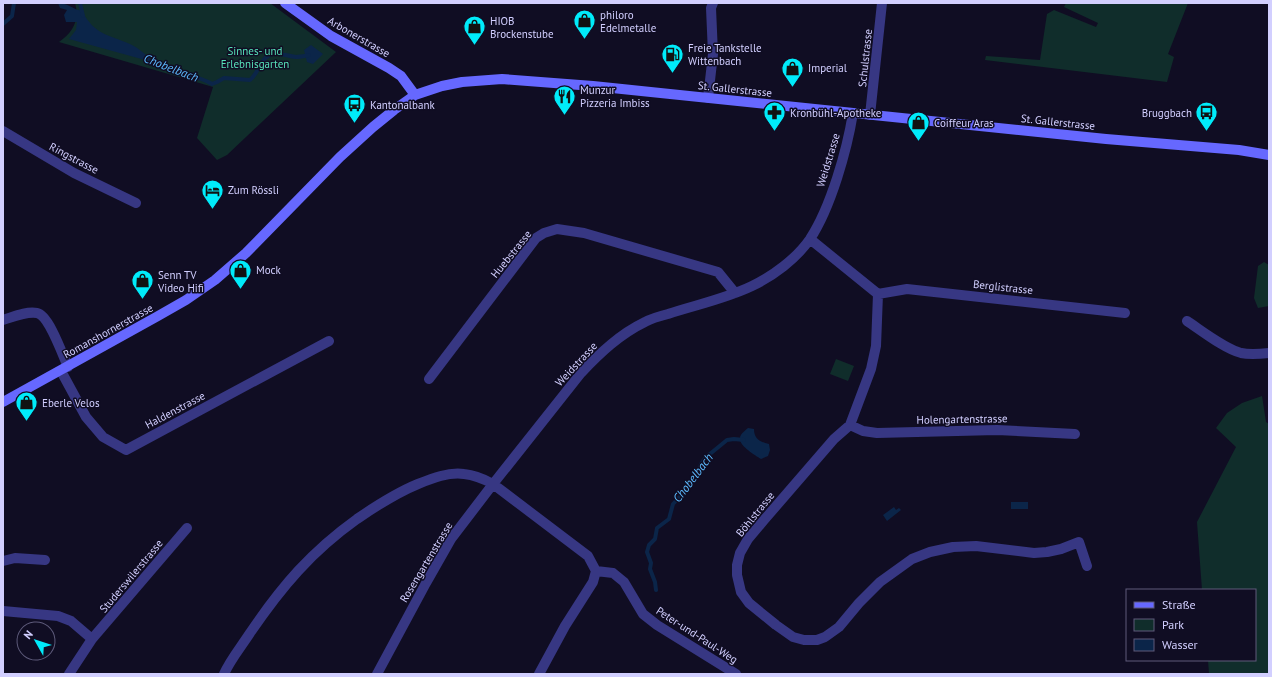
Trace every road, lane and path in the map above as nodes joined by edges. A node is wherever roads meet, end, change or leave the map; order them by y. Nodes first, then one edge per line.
1 (285, 3) edge
2 (882, 3) edge
3 (712, 6) edge
4 (415, 95) junction
5 (708, 98) junction
6 (853, 113) junction
7 (870, 115) junction
8 (3, 131) edge
9 (1269, 155) edge
10 (136, 203) dead end
11 (810, 239) junction
12 (735, 293) junction
13 (878, 294) junction
14 (1125, 313) dead end
15 (3, 320) edge
16 (1187, 321) dead end
17 (329, 341) dead end
18 (1269, 353) edge
19 (64, 369) junction
20 (429, 379) dead end
21 (3, 402) edge
22 (850, 425) junction
23 (1075, 434) dead end
24 (493, 484) junction
25 (187, 528) dead end
26 (45, 560) dead end
27 (3, 561) edge
28 (1088, 566) dead end
29 (596, 571) junction
30 (3, 611) edge
31 (92, 639) junction
32 (69, 674) edge
33 (224, 674) edge
34 (377, 674) edge
35 (539, 674) edge
36 (736, 674) edge

1 - 4 main road, Arbonerstrasse
2 - 7 street, Schulstrasse
3 - 5 street
4 - 5 main road, St. Gallerstrasse
4 - 19 main road, Romanshornerstrasse
5 - 6 main road, St. Gallerstrasse
6 - 7 main road, St. Gallerstrasse
6 - 11 street, Weidstrasse
7 - 9 main road, St. Gallerstrasse
8 - 10 street, Ringstrasse
11 - 12 street, Weidstrasse
11 - 13 street
12 - 20 street, Huebstrasse
12 - 24 street, Weidstrasse
13 - 14 street, Berglistrasse
13 - 22 street
15 - 19 street
16 - 18 street
17 - 19 street, Haldenstrasse
19 - 21 main road, Romanshornerstrasse
22 - 23 street, Holengartenstrasse
22 - 28 street, Böhlstrasse
24 - 29 street
24 - 33 street
24 - 34 street, Rosengartenstrasse
25 - 31 street, Studerswilerstrasse
26 - 27 street
29 - 35 street
29 - 36 street, Peter-und-Paul-Weg
30 - 31 street
31 - 32 street, Studerswilerstrasse

